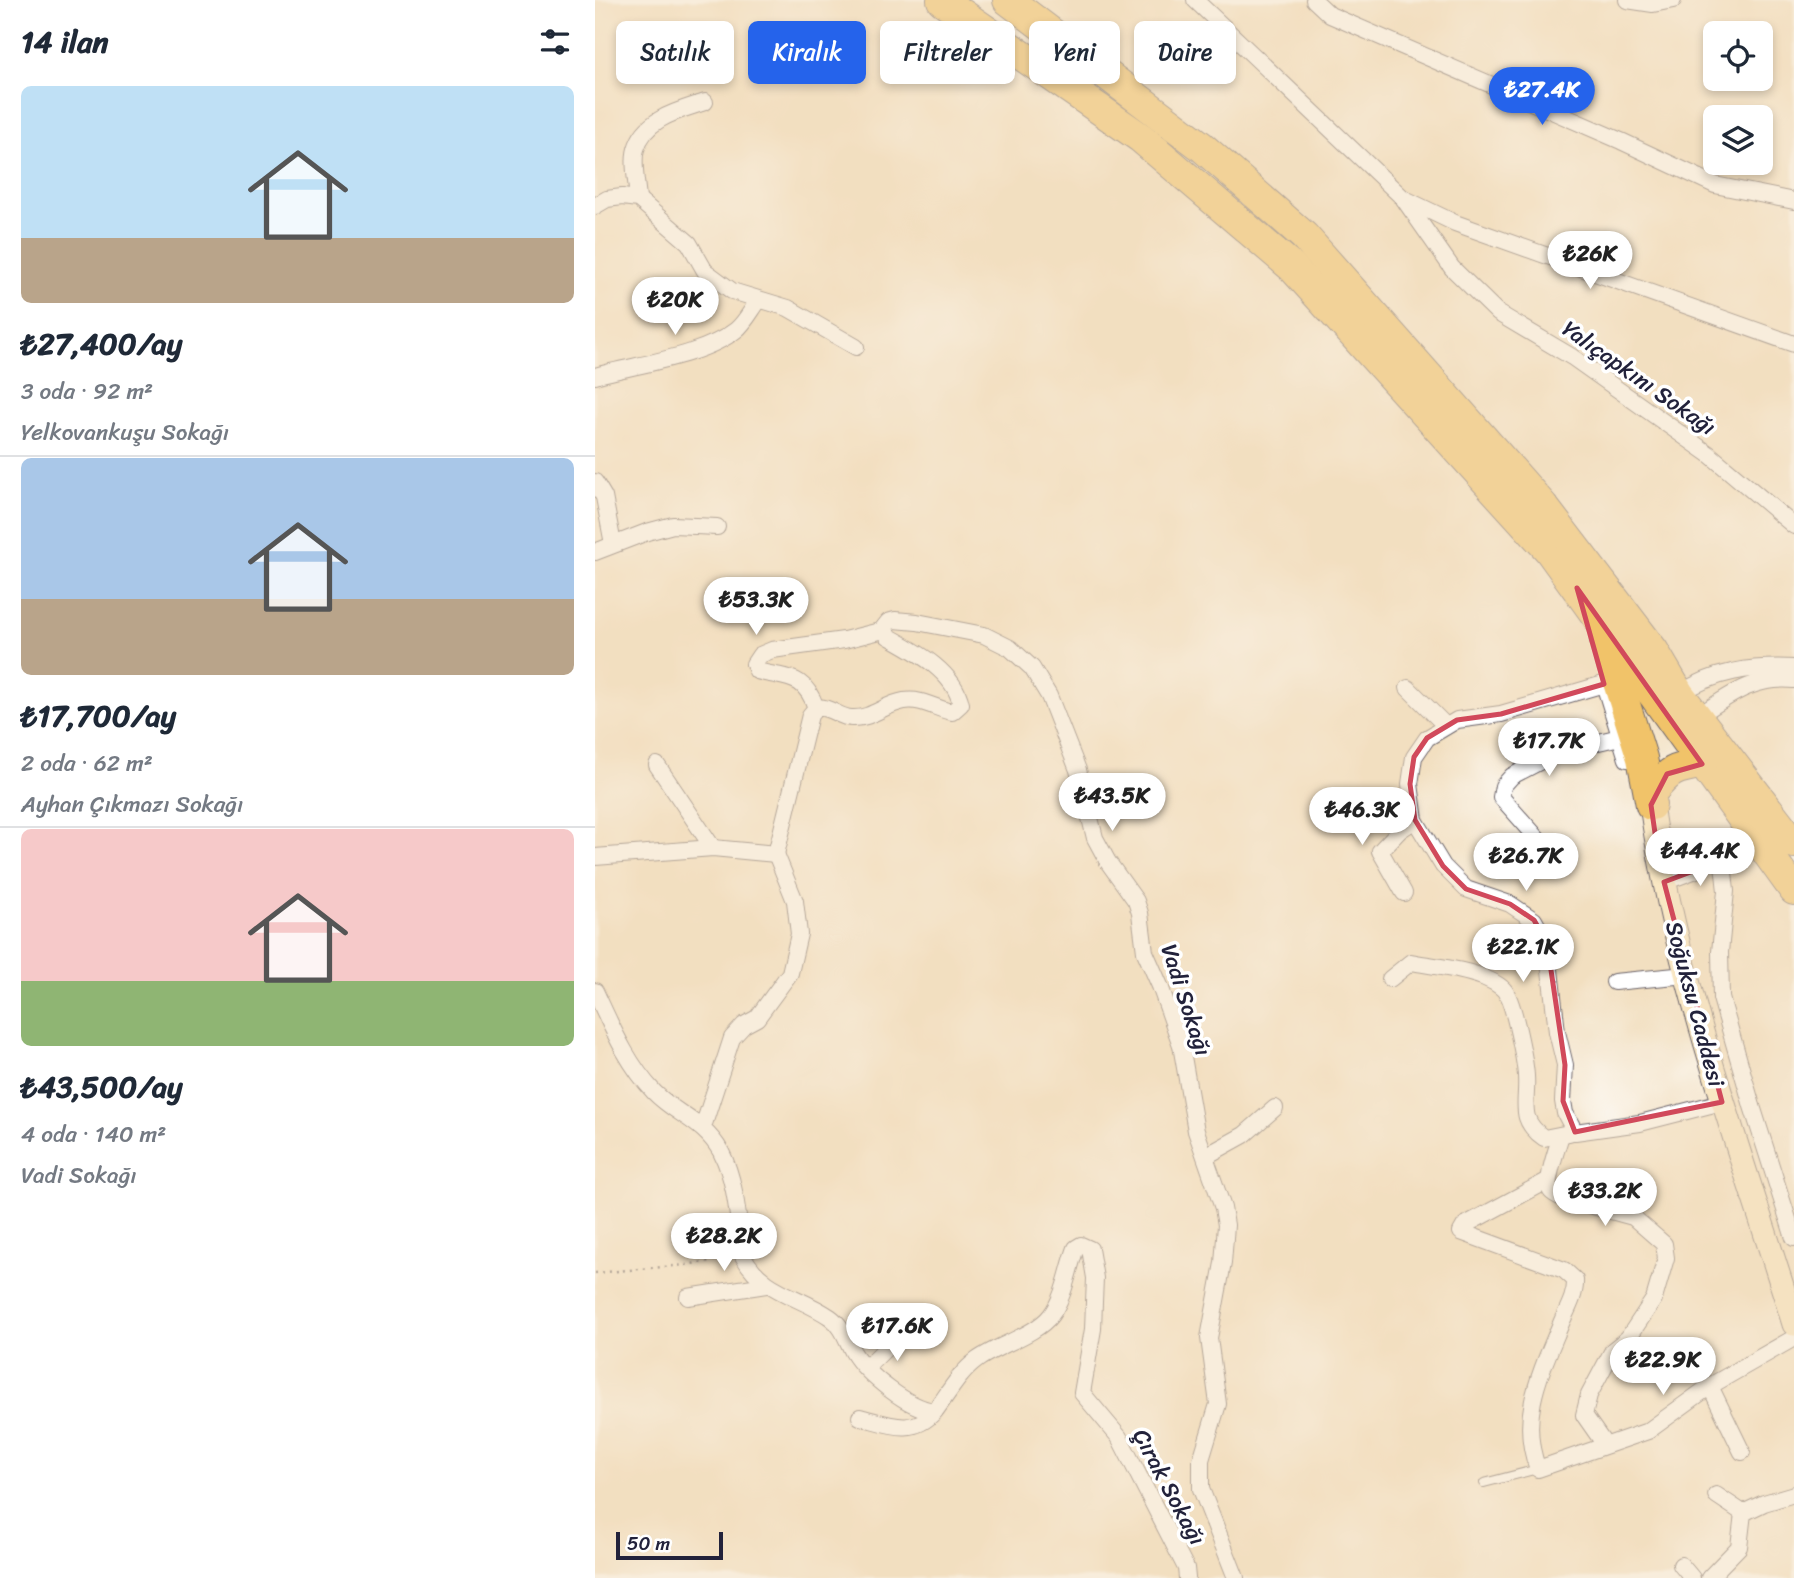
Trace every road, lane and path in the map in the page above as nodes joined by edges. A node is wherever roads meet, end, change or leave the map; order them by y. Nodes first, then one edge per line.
1 (942, 0) edge
2 (1008, 0) edge
3 (1195, 0) edge
4 (1314, 0) edge
5 (1627, 0) edge
6 (1673, 0) edge
7 (705, 102) dead end
8 (1402, 198) junction
9 (638, 199) junction
10 (1794, 201) edge
11 (595, 206) edge
12 (1455, 223) junction
13 (1436, 247) junction
14 (759, 300) junction
15 (1794, 344) edge
16 (856, 347) dead end
17 (595, 376) edge
18 (595, 482) edge
19 (1794, 526) edge
20 (717, 527) dead end
21 (613, 544) junction
22 (595, 552) edge
23 (1577, 588) junction
24 (1597, 614) junction
25 (884, 630) junction
26 (1794, 668) edge
27 (1794, 680) edge
28 (1604, 684) junction
29 (1408, 688) dead end
30 (816, 708) junction
31 (1680, 712) junction
32 (1446, 726) junction
33 (1620, 737) junction
34 (1642, 758) junction
35 (1702, 764) junction
36 (657, 765) dead end
37 (1651, 798) junction
38 (1415, 820) junction
39 (1540, 841) dead end
40 (1657, 847) junction
41 (713, 848) junction
42 (1784, 852) edge
43 (776, 854) junction
44 (1710, 855) junction
45 (595, 857) edge
46 (1664, 882) junction
47 (1794, 890) edge
48 (1404, 893) dead end
49 (1686, 975) junction
50 (1390, 979) dead end
51 (1614, 982) dead end
52 (595, 991) edge
53 (1721, 1102) junction
54 (1275, 1108) dead end
55 (703, 1128) junction
56 (1568, 1133) junction
57 (1206, 1156) junction
58 (1547, 1181) junction
59 (1794, 1238) edge
60 (743, 1256) junction
61 (595, 1273) edge
62 (766, 1285) junction
63 (688, 1297) dead end
64 (1794, 1324) edge
65 (902, 1332) dead end
66 (1794, 1338) edge
67 (866, 1368) junction
68 (1710, 1386) junction
69 (935, 1411) junction
70 (860, 1417) dead end
71 (1605, 1445) junction
72 (1742, 1452) dead end
73 (1538, 1469) junction
74 (1483, 1483) dead end
75 (1794, 1494) edge
76 (1716, 1495) dead end
77 (1743, 1513) junction
78 (1681, 1565) dead end
79 (1188, 1578) edge
80 (1235, 1578) edge
81 (1692, 1578) edge
82 (1709, 1578) edge

1 - 23 highway
2 - 31 highway
3 - 8 street, Yalıçapkını Sokağı
4 - 10 street
5 - 6 street
7 - 9 street
8 - 12 street
8 - 13 street, Yalıçapkını Sokağı
9 - 11 street
9 - 14 street
12 - 13 street
12 - 15 street
13 - 19 street, Yalıçapkını Sokağı
14 - 16 street
14 - 17 street
18 - 21 street
20 - 21 street
21 - 22 street
23 - 24 highway
23 - 28 highway
24 - 31 highway
24 - 34 highway
25 - 30 street
25 - 30 street
25 - 57 street, Vadi Sokağı
26 - 31 street
27 - 31 street
28 - 32 street
28 - 33 street, Soğuksu Caddesi
29 - 32 street
30 - 43 street
31 - 34 highway
31 - 35 highway
31 - 37 highway
31 - 42 highway
32 - 38 street
33 - 37 street, Soğuksu Caddesi
33 - 39 street
34 - 37 highway
35 - 37 highway
35 - 42 highway
36 - 41 street
37 - 40 main road, Soğuksu Caddesi
38 - 48 street
38 - 56 street
40 - 44 street
40 - 46 main road, Soğuksu Caddesi
41 - 43 street
41 - 45 street
42 - 47 highway
43 - 55 street
44 - 46 street
44 - 59 street
46 - 49 main road, Soğuksu Caddesi
49 - 51 street
49 - 53 main road, Soğuksu Caddesi
50 - 56 street
52 - 55 street
53 - 56 street
53 - 64 main road, Soğuksu Caddesi
54 - 57 street
55 - 60 street
56 - 58 street
57 - 80 street, Vadi Sokağı
58 - 71 street
58 - 73 street
60 - 61 path
60 - 62 street
62 - 63 street
62 - 67 street
65 - 67 street
66 - 68 street
67 - 69 street
68 - 71 street
68 - 72 street
69 - 70 street
69 - 79 street, Çırak Sokağı
71 - 73 street
73 - 74 lane
75 - 77 street
76 - 77 street
77 - 82 street
78 - 81 street

